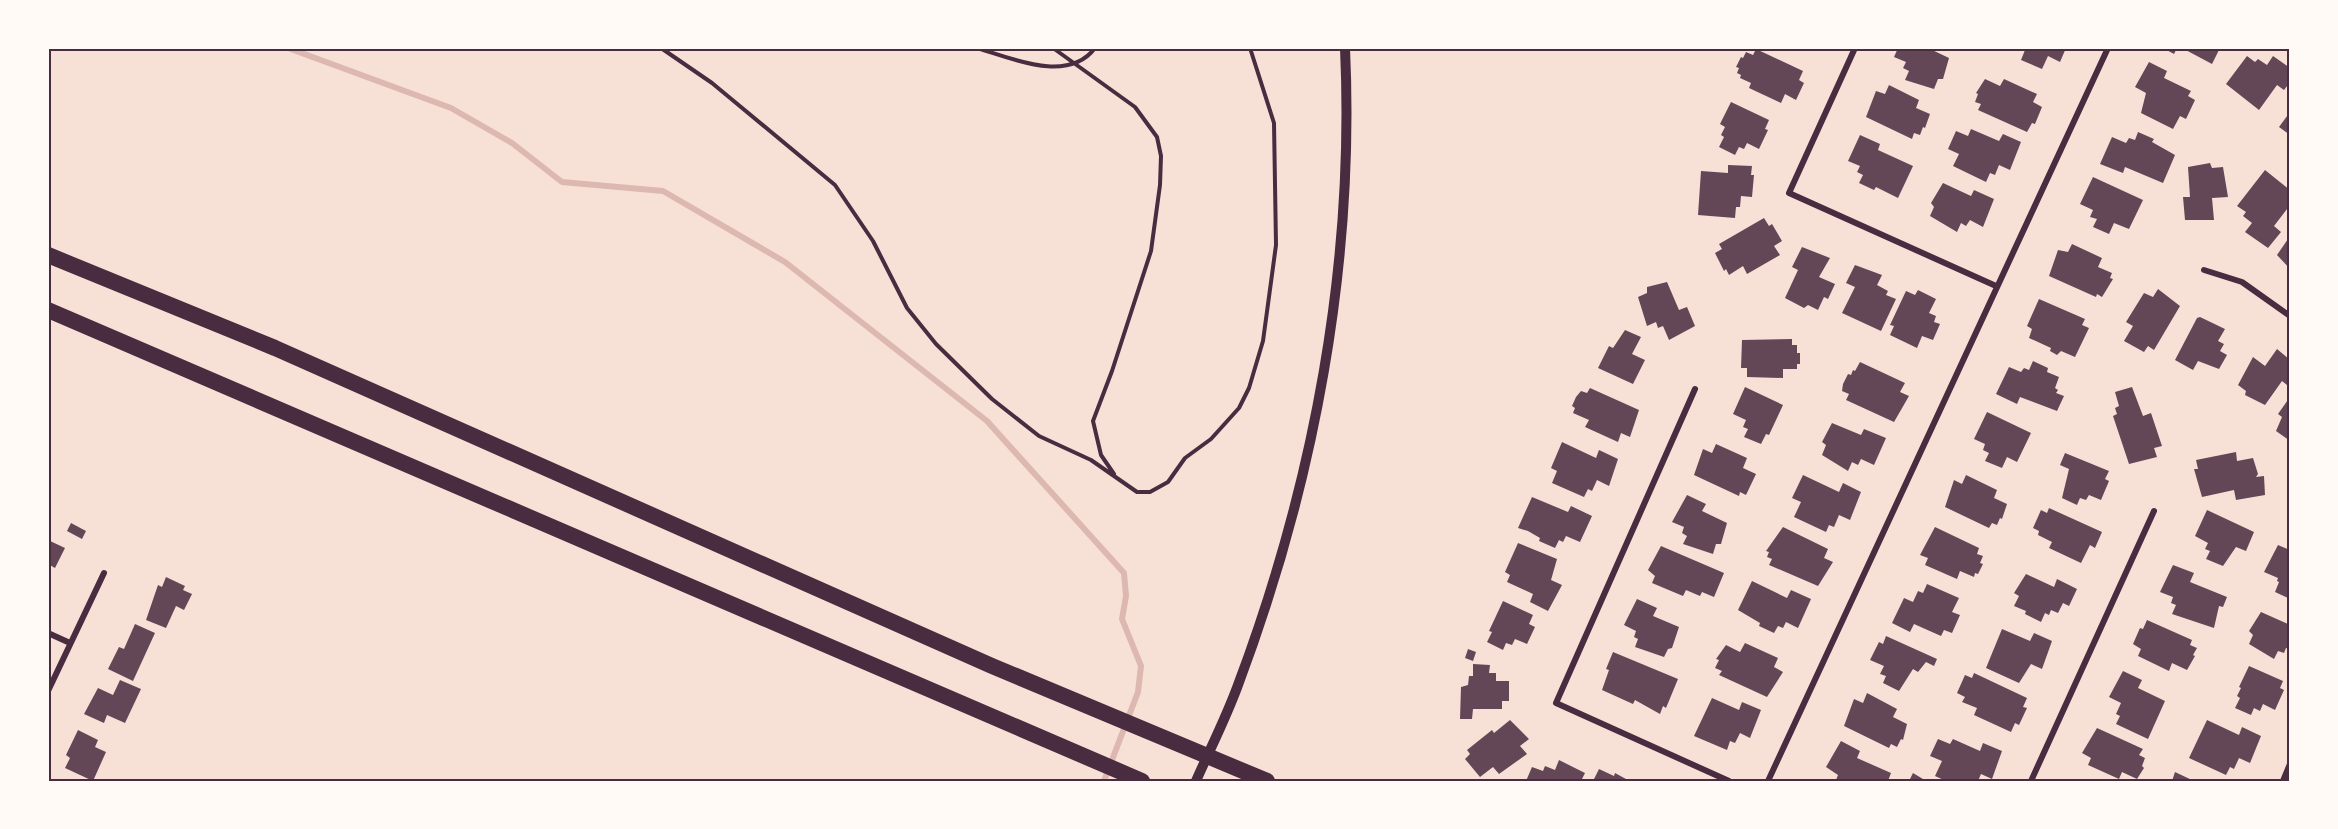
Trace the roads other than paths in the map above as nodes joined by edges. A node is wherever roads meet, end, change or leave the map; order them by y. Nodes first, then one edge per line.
1 (1345, 48) edge
2 (1855, 48) edge
3 (2109, 48) edge
4 (48, 255) edge
5 (2204, 270) dead end
6 (1996, 286) junction
7 (48, 310) edge
8 (2290, 316) edge
9 (1695, 389) dead end
10 (2154, 511) dead end
11 (104, 573) dead end
12 (48, 633) edge
13 (70, 643) junction
14 (48, 691) edge
15 (2290, 764) edge
16 (1142, 781) edge
17 (1196, 781) edge
18 (1267, 781) edge
19 (1729, 781) edge
20 (1768, 781) edge
21 (2031, 781) edge
22 (2283, 781) edge

1 - 17 street
2 - 6 street
3 - 6 street
4 - 18 highway
5 - 8 street
6 - 20 street
7 - 16 highway
9 - 19 street
10 - 21 street
11 - 13 street
12 - 13 street
13 - 14 street
15 - 22 street

